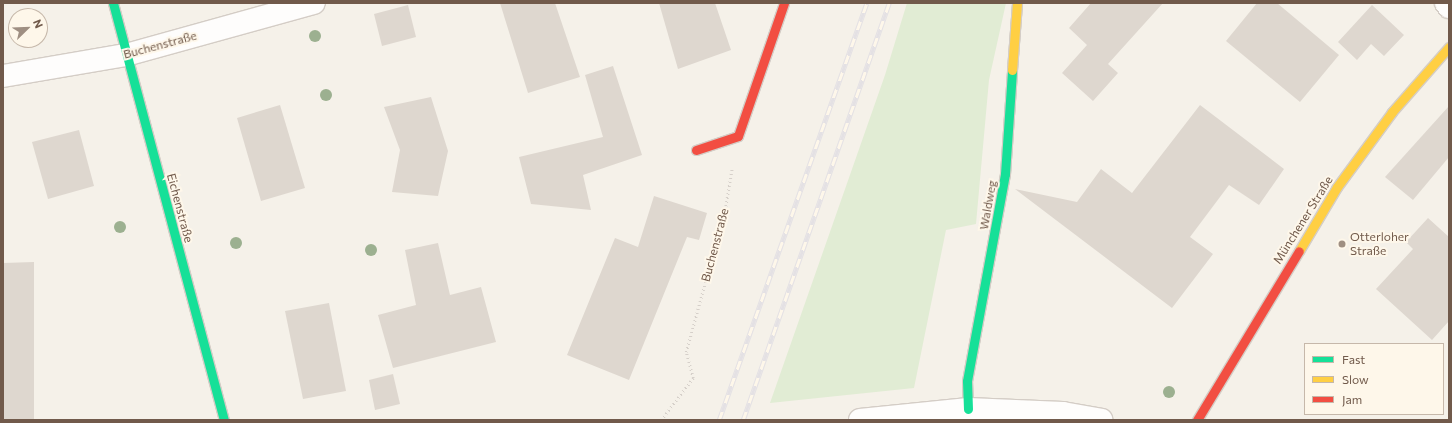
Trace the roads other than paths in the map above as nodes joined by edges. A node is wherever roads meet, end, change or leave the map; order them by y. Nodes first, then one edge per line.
1 (113, 3) edge
2 (314, 3) edge
3 (784, 3) edge
4 (1017, 3) edge
5 (1446, 3) edge
6 (1449, 7) edge
7 (1449, 47) edge
8 (126, 55) junction
9 (3, 76) edge
10 (696, 150) dead end
11 (968, 409) junction
12 (224, 420) edge
13 (860, 420) edge
14 (1101, 420) edge
15 (1196, 420) edge

1 - 8 street, Eichenstraße
2 - 8 street, Buchenstraße
3 - 10 street
4 - 11 street, Waldweg
5 - 6 street
7 - 15 street, Münchener Straße
8 - 9 street, Buchenstraße
8 - 12 street, Eichenstraße
11 - 13 street
11 - 14 street

